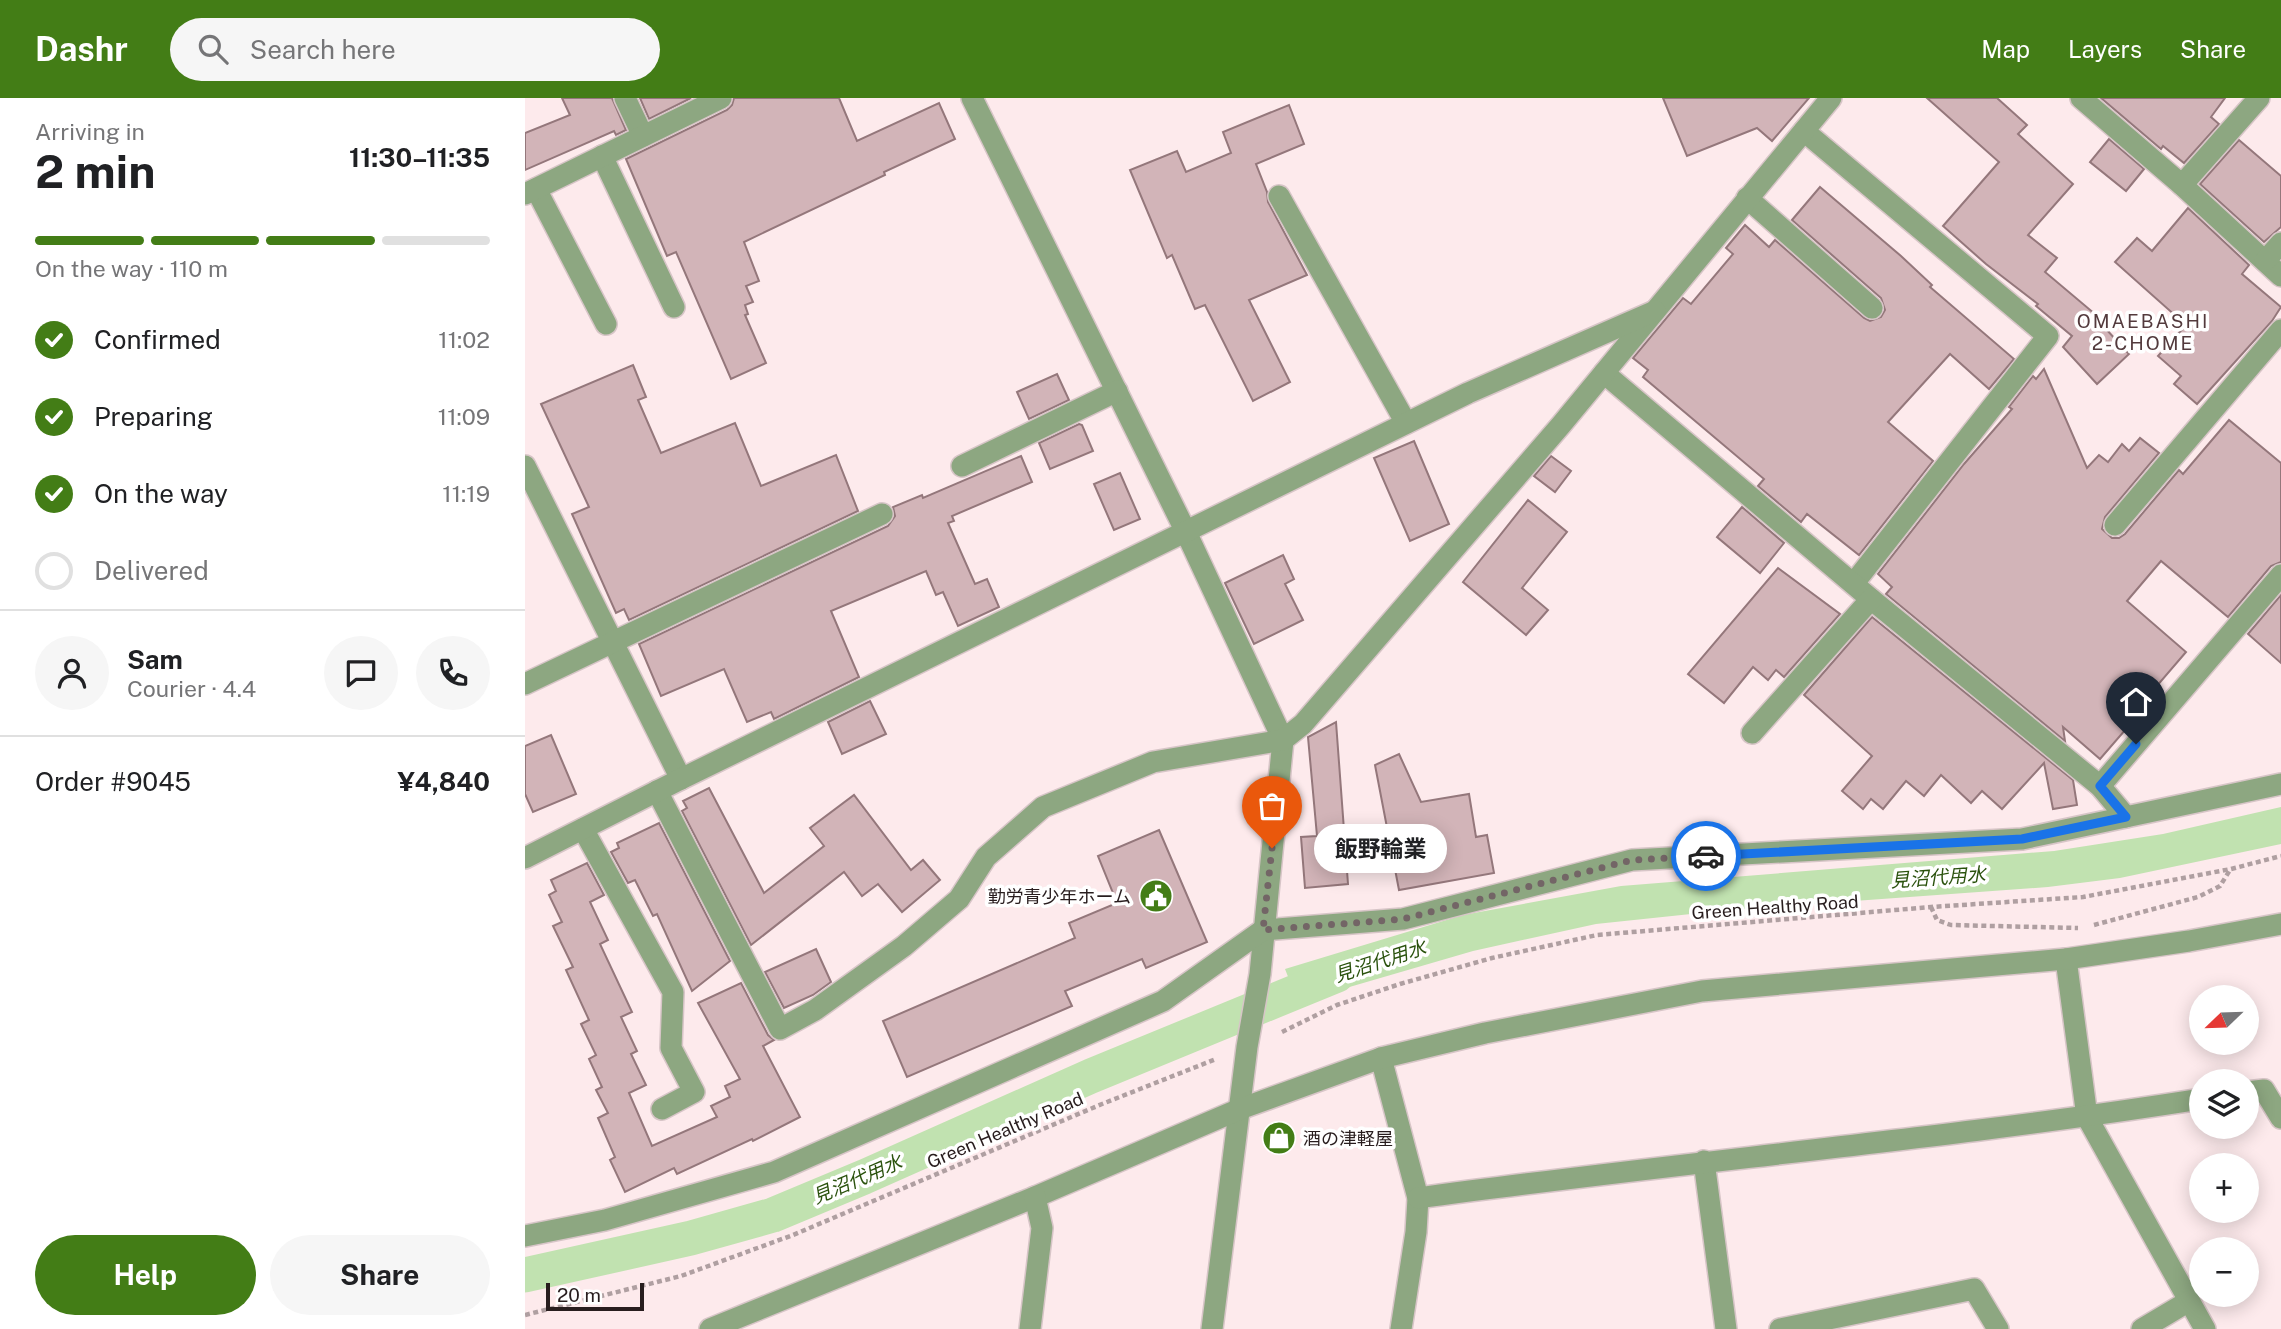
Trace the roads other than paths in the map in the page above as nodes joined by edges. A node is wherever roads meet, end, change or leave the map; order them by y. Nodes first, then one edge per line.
1 (625, 98) edge
2 (721, 98) edge
3 (972, 98) edge
4 (1831, 98) edge
5 (2081, 98) edge
6 (2259, 98) edge
7 (1804, 131) junction
8 (643, 136) junction
9 (602, 156) junction
10 (2182, 185) junction
11 (531, 191) edge
12 (1279, 196) dead end
13 (1747, 198) junction
14 (2281, 243) edge
15 (2265, 261) junction
16 (2281, 276) edge
17 (674, 307) dead end
18 (1660, 308) junction
19 (1872, 309) dead end
20 (606, 324) dead end
21 (2281, 330) edge
22 (1604, 373) junction
23 (1117, 391) junction
24 (1406, 424) junction
25 (525, 466) edge
26 (962, 466) dead end
27 (883, 514) dead end
28 (2115, 525) dead end
29 (1186, 532) junction
30 (2281, 575) edge
31 (1854, 583) junction
32 (1871, 599) junction
33 (613, 642) junction
34 (525, 684) edge
35 (1752, 733) dead end
36 (1283, 740) junction
37 (681, 779) junction
38 (2281, 784) edge
39 (2100, 786) junction
40 (657, 791) junction
41 (2126, 817) junction
42 (583, 829) junction
43 (525, 858) edge
44 (2281, 924) edge
45 (1263, 930) junction
46 (2066, 959) junction
47 (1381, 1058) junction
48 (2259, 1091) edge
49 (2189, 1101) edge
50 (662, 1108) dead end
51 (1240, 1109) junction
52 (2087, 1117) junction
53 (2281, 1118) edge
54 (1704, 1161) junction
55 (1035, 1197) junction
56 (1418, 1198) junction
57 (525, 1236) edge
58 (2189, 1301) joint
59 (2192, 1307) edge
60 (709, 1329) edge
61 (1030, 1329) edge
62 (1212, 1329) edge
63 (1401, 1329) edge
64 (1727, 1329) edge
65 (1780, 1329) edge
66 (1998, 1329) edge
67 (2142, 1329) edge
68 (2205, 1329) edge

1 - 8 street
2 - 8 street
3 - 23 street
4 - 7 street
5 - 10 street
6 - 10 street
7 - 13 street
7 - 31 street
8 - 9 street
9 - 11 street
9 - 17 street
10 - 15 street
11 - 20 street
12 - 24 street
13 - 18 street
13 - 19 street
14 - 15 street
15 - 16 street
18 - 22 street
18 - 24 street
21 - 28 street
22 - 31 street
22 - 36 street
23 - 26 street
23 - 29 street
24 - 29 street
25 - 33 street
27 - 33 street
29 - 36 street
29 - 37 street
30 - 39 street
31 - 32 street
32 - 35 street
32 - 39 street
33 - 34 street
33 - 37 street
36 - 40 street
36 - 45 street
37 - 40 street
38 - 41 street
39 - 41 street
40 - 42 street
41 - 45 street
42 - 43 street
42 - 50 street
44 - 46 street
45 - 51 street
45 - 57 street
46 - 47 street
46 - 52 street
47 - 51 street
47 - 56 street
48 - 53 street
49 - 52 street
51 - 55 street
51 - 62 street
52 - 54 street
52 - 58 street
54 - 56 street
54 - 64 street
55 - 60 street
55 - 61 street
56 - 63 street
58 - 67 street
59 - 68 street
65 - 66 street

